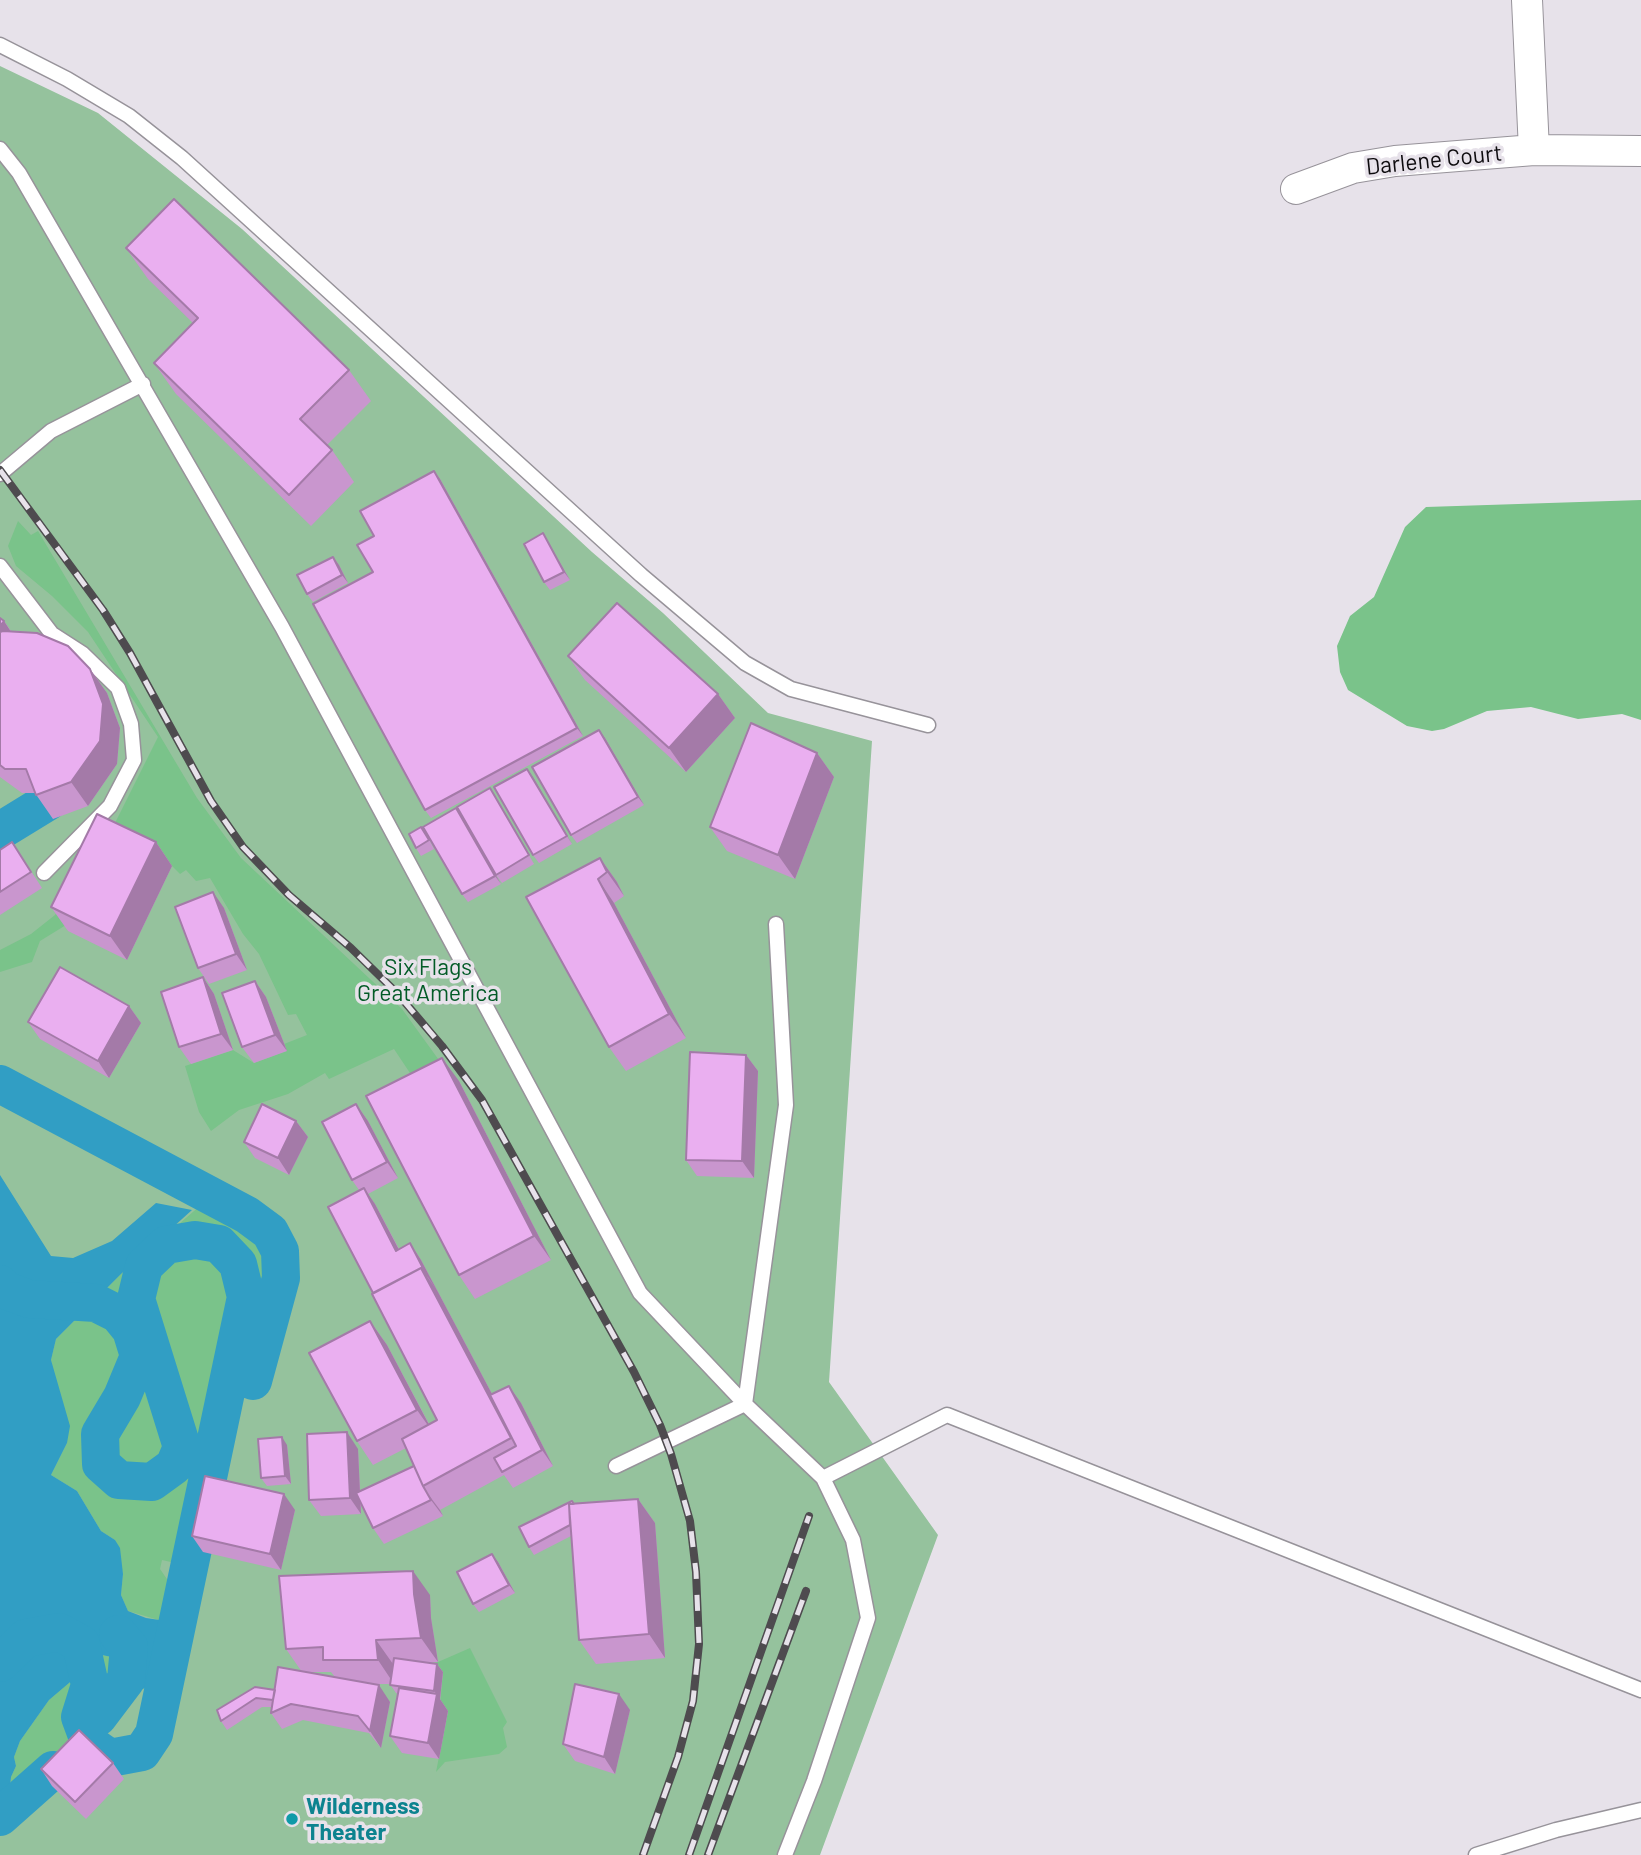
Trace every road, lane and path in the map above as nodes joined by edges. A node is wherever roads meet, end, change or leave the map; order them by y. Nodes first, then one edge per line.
1 (1527, 0) edge
2 (0, 45) edge
3 (0, 149) edge
4 (1534, 150) junction
5 (1641, 151) edge
6 (1296, 189) dead end
7 (143, 384) junction
8 (0, 474) edge
9 (0, 566) edge
10 (928, 725) dead end
11 (44, 873) dead end
12 (776, 925) dead end
13 (746, 1404) junction
14 (616, 1466) dead end
15 (823, 1478) junction
16 (1641, 1690) edge
17 (1641, 1810) edge
18 (785, 1855) edge
19 (1476, 1855) edge

1 - 4 street
2 - 10 lane
3 - 7 lane
4 - 5 street, Darlene Court
4 - 6 street, Darlene Court
7 - 8 lane
7 - 13 lane
9 - 11 lane
12 - 13 lane
13 - 14 lane
13 - 15 lane
15 - 16 lane
15 - 18 lane
17 - 19 lane

